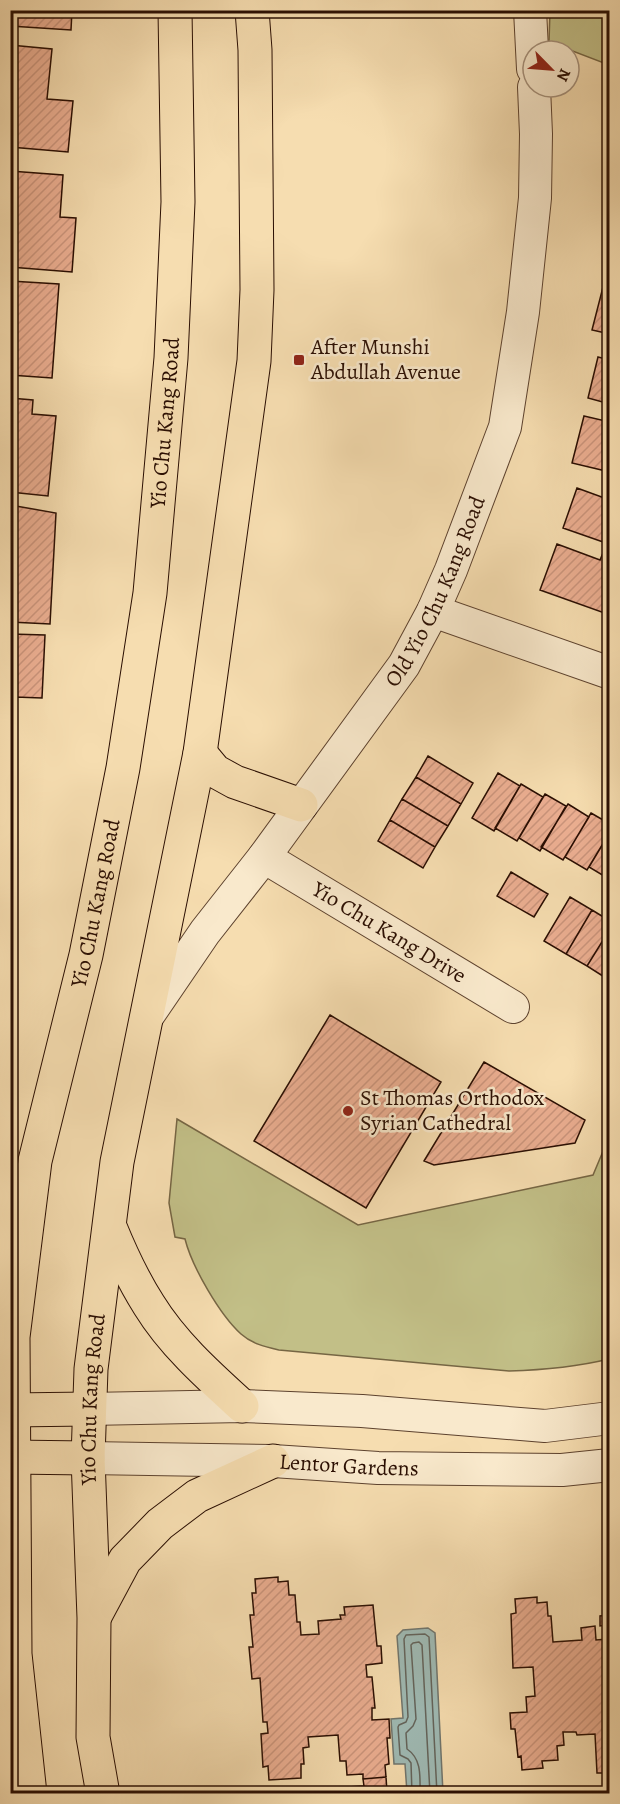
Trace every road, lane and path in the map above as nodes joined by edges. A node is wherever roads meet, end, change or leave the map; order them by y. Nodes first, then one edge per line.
1 (175, 10) edge
2 (252, 10) edge
3 (530, 10) edge
4 (531, 39) edge
5 (535, 99) edge
6 (433, 611) junction
7 (609, 673) edge
8 (200, 753) junction
9 (301, 805) junction
10 (264, 857) junction
11 (513, 1007) dead end
12 (144, 1020) junction
13 (35, 1161) junction
14 (10, 1209) edge
15 (109, 1225) junction
16 (242, 1406) junction
17 (89, 1409) junction
18 (12, 1410) edge
19 (609, 1418) edge
20 (12, 1457) edge
21 (88, 1458) junction
22 (273, 1461) junction
23 (609, 1465) edge
24 (94, 1618) junction
25 (13, 1651) edge
26 (30, 1794) edge
27 (103, 1794) edge

1 - 13 main road, Yio Chu Kang Road
2 - 8 main road, Yio Chu Kang Road
3 - 4 street
5 - 6 street, Old Yio Chu Kang Road
6 - 7 street
6 - 9 street, Old Yio Chu Kang Road
8 - 9 main road
8 - 12 main road, Yio Chu Kang Road
9 - 10 street, Old Yio Chu Kang Road
10 - 11 street, Yio Chu Kang Drive
10 - 12 street, Old Yio Chu Kang Road
12 - 15 main road, Yio Chu Kang Road
13 - 14 main road
13 - 18 main road, Yio Chu Kang Road
15 - 16 main road
15 - 17 main road, Yio Chu Kang Road
16 - 17 street
16 - 19 street
17 - 18 main road
17 - 21 main road, Yio Chu Kang Road
18 - 20 main road, Yio Chu Kang Road
20 - 21 main road
20 - 25 main road, Yio Chu Kang Road
21 - 22 street, Lentor Gardens
21 - 24 main road, Yio Chu Kang Road
22 - 23 street, Lentor Gardens
22 - 24 main road
24 - 27 main road, Yio Chu Kang Road
25 - 26 main road, Yio Chu Kang Road

